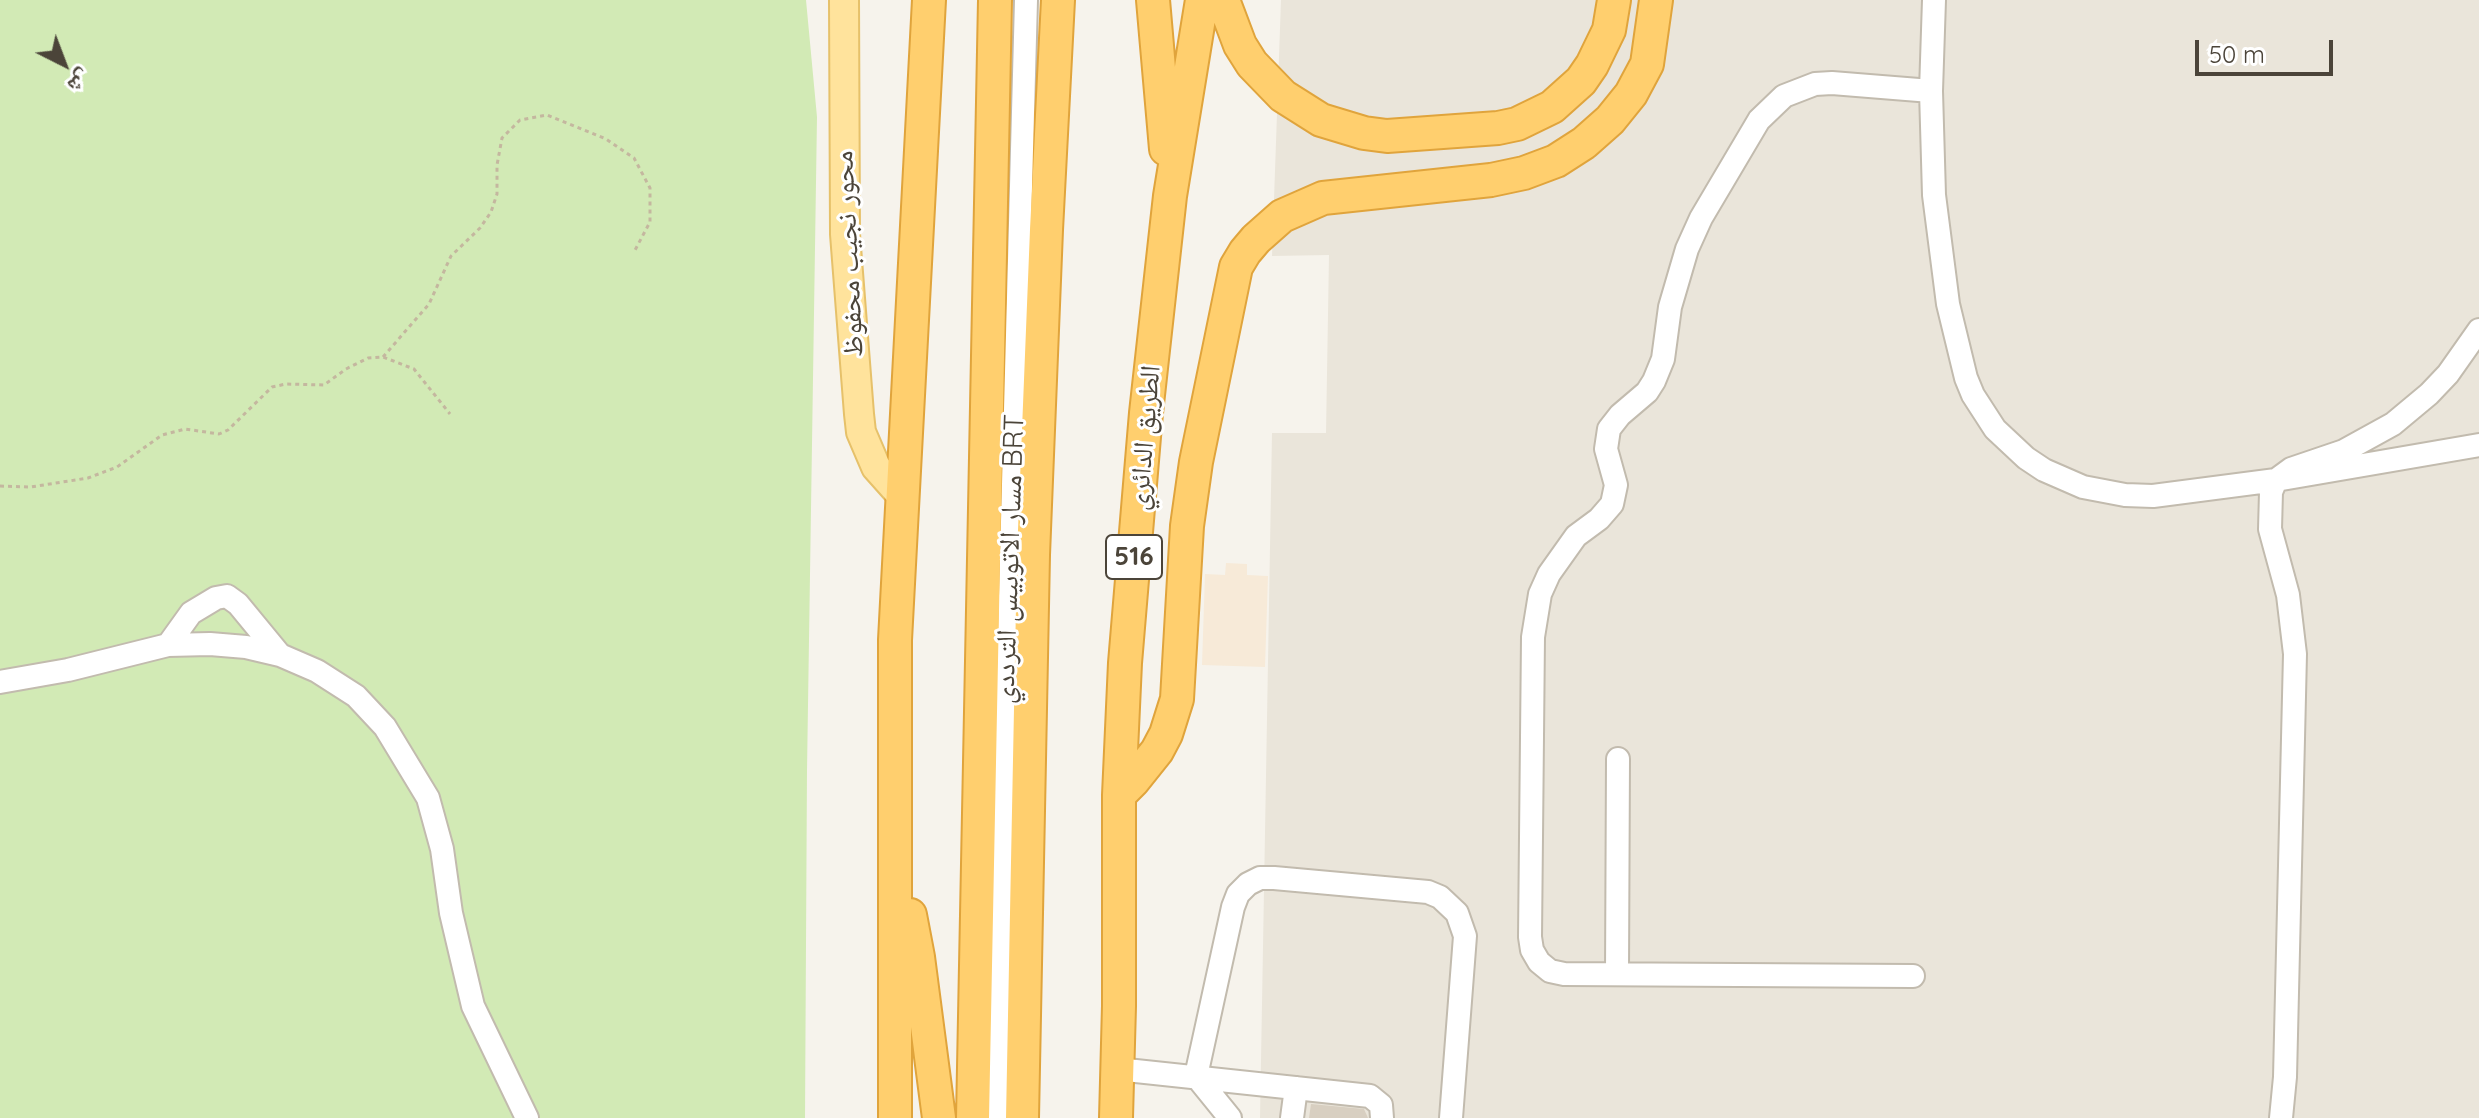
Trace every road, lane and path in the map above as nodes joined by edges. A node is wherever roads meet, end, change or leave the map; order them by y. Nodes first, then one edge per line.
1 (844, 0) edge
2 (929, 0) edge
3 (995, 0) edge
4 (1026, 0) edge
5 (1058, 0) edge
6 (1153, 0) edge
7 (1202, 0) edge
8 (1223, 0) edge
9 (1614, 0) edge
10 (1656, 0) edge
11 (1934, 0) edge
12 (1931, 91) junction
13 (1170, 196) junction
14 (634, 252) dead end
15 (2479, 330) edge
16 (383, 357) junction
17 (450, 414) dead end
18 (2479, 445) edge
19 (2276, 480) junction
20 (0, 486) edge
21 (901, 495) junction
22 (168, 645) junction
23 (280, 655) junction
24 (0, 682) edge
25 (1618, 759) dead end
26 (1119, 795) junction
27 (896, 841) junction
28 (1617, 973) junction
29 (1913, 976) dead end
30 (1117, 1069) junction
31 (1196, 1076) junction
32 (1296, 1088) junction
33 (527, 1118) edge
34 (895, 1118) edge
35 (939, 1118) edge
36 (973, 1118) edge
37 (996, 1118) edge
38 (1022, 1118) edge
39 (1116, 1118) edge
40 (1230, 1118) edge
41 (1292, 1118) edge
42 (1382, 1118) edge
43 (1451, 1118) edge
44 (2281, 1118) edge

1 - 21 main road, محور نجيب محفوظ
2 - 21 highway
3 - 36 highway
4 - 37 street, مسار الاتوبيس الترددي BRT
5 - 38 highway
6 - 13 highway
7 - 13 highway, الطريق الدائري / 516
8 - 9 highway
10 - 26 highway
11 - 12 street
12 - 19 street
12 - 28 street
13 - 26 highway, الطريق الدائري / 516
14 - 16 path
15 - 19 street
16 - 17 path
16 - 20 path
18 - 19 street
19 - 44 street
21 - 27 highway
22 - 23 street
22 - 23 street
22 - 24 street
23 - 33 street
25 - 28 street
26 - 30 highway, الطريق الدائري / 516
27 - 34 highway
27 - 35 highway
28 - 29 street
30 - 31 street
30 - 39 highway, الطريق الدائري / 516
31 - 32 street
31 - 40 street
31 - 43 street
32 - 41 street
32 - 42 street

